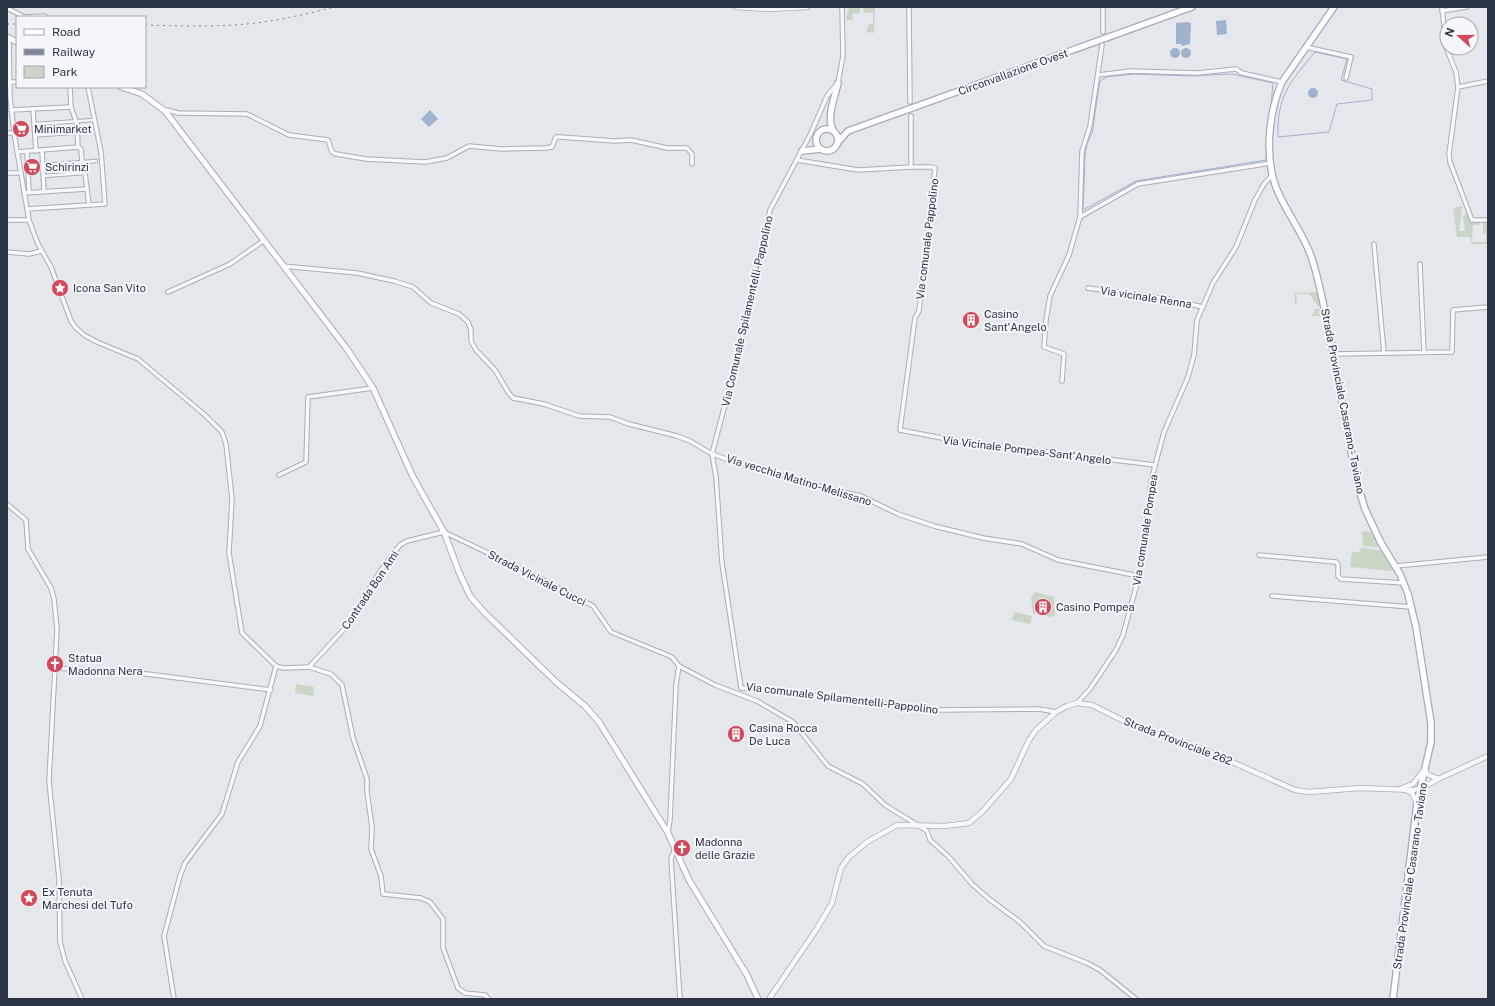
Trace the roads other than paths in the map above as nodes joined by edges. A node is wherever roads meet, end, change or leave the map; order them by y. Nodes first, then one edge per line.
1 (736, 7) edge
2 (807, 7) edge
3 (842, 7) edge
4 (909, 7) edge
5 (1103, 7) edge
6 (1192, 7) edge
7 (1334, 7) edge
8 (1466, 7) edge
9 (7, 8) edge
10 (1442, 9) edge
11 (22, 16) edge
12 (1103, 32) dead end
13 (8, 38) edge
14 (1102, 45) dead end
15 (1306, 47) junction
16 (1098, 75) junction
17 (1346, 78) dead end
18 (8, 80) edge
19 (1488, 81) edge
20 (1282, 82) junction
21 (838, 83) junction
22 (1458, 87) junction
23 (70, 88) edge
24 (88, 88) edge
25 (124, 88) edge
26 (8, 96) edge
27 (910, 102) dead end
28 (71, 107) junction
29 (33, 109) junction
30 (11, 110) junction
31 (165, 111) junction
32 (910, 116) dead end
33 (830, 117) junction
34 (95, 120) junction
35 (75, 121) junction
36 (34, 124) junction
37 (825, 129) junction
38 (77, 132) junction
39 (834, 132) junction
40 (848, 132) junction
41 (7, 133) edge
42 (14, 133) junction
43 (35, 135) junction
44 (838, 142) junction
45 (816, 143) junction
46 (78, 147) junction
47 (821, 149) junction
48 (42, 150) junction
49 (36, 151) junction
50 (802, 151) junction
51 (809, 151) junction
52 (17, 152) junction
53 (27, 152) junction
54 (798, 160) junction
55 (96, 161) dead end
56 (82, 162) junction
57 (1271, 163) junction
58 (692, 164) dead end
59 (42, 165) junction
60 (911, 167) junction
61 (7, 173) edge
62 (21, 173) junction
63 (84, 174) junction
64 (1272, 175) junction
65 (43, 176) junction
66 (86, 189) junction
67 (29, 192) junction
68 (44, 192) junction
69 (24, 193) junction
70 (89, 205) junction
71 (27, 209) junction
72 (1080, 217) junction
73 (7, 220) edge
74 (29, 220) junction
75 (1488, 220) edge
76 (264, 240) junction
77 (1374, 244) dead end
78 (41, 251) junction
79 (7, 252) edge
80 (1420, 264) dead end
81 (283, 266) junction
82 (1088, 288) dead end
83 (168, 292) dead end
84 (1203, 307) junction
85 (1488, 307) edge
86 (1424, 352) junction
87 (1384, 353) junction
88 (1333, 354) junction
89 (1062, 381) dead end
90 (373, 388) junction
91 (900, 430) joint
92 (712, 454) junction
93 (1155, 465) junction
94 (279, 474) dead end
95 (7, 504) edge
96 (444, 532) junction
97 (1259, 555) dead end
98 (1488, 557) edge
99 (1396, 566) junction
100 (1138, 576) junction
101 (1404, 583) junction
102 (1272, 596) dead end
103 (1411, 607) junction
104 (276, 666) junction
105 (679, 666) junction
106 (309, 667) junction
107 (55, 668) junction
108 (271, 690) junction
109 (1077, 703) junction
110 (1056, 712) junction
111 (1488, 756) edge
112 (1425, 768) junction
113 (1438, 779) junction
114 (1428, 785) junction
115 (1420, 786) junction
116 (1400, 789) junction
117 (1417, 803) junction
118 (919, 825) junction
119 (668, 833) junction
120 (675, 848) junction
121 (82, 999) edge
122 (174, 999) edge
123 (489, 999) edge
124 (680, 999) edge
125 (758, 999) edge
126 (770, 999) edge
127 (1136, 999) edge
128 (1393, 999) edge

1 - 2 street
3 - 21 street
4 - 27 street
5 - 12 street
6 - 40 main road, Circonvallazione Ovest
7 - 15 main road, Strada Provinciale Casarano - Taviano
8 - 10 street
9 - 11 street
10 - 22 street
13 - 18 street
14 - 16 street
15 - 17 street
15 - 20 main road, Strada Provinciale Casarano - Taviano
16 - 20 street
16 - 72 street
18 - 26 street
19 - 22 street
20 - 57 main road, Strada Provinciale Casarano - Taviano
21 - 33 main road
21 - 50 street
22 - 75 street
23 - 28 street
24 - 34 street
25 - 31 main road
26 - 30 street
28 - 29 street
28 - 35 street
29 - 30 street
29 - 36 street
30 - 42 street
31 - 58 street
31 - 76 main road
32 - 60 street
33 - 37 main road
33 - 39 main road
34 - 35 street
34 - 70 street
35 - 36 street
35 - 38 street
36 - 43 street
37 - 39 main road
37 - 45 main road
38 - 43 street
38 - 46 street
39 - 40 main road
39 - 44 main road
40 - 44 main road, Circonvallazione Ovest
41 - 42 street
42 - 52 street
43 - 49 street
44 - 47 main road
45 - 47 main road
45 - 51 main road
46 - 48 street
46 - 56 street
47 - 51 main road
48 - 49 street
48 - 59 street
49 - 53 street
50 - 51 main road
50 - 54 street, Via Comunale Spilamentelli-Pappolino
52 - 53 street
52 - 62 street
53 - 67 street
54 - 60 street
54 - 92 street, Via Comunale Spilamentelli-Pappolino
55 - 56 street
56 - 59 street
56 - 63 street
57 - 64 main road, Strada Provinciale Casarano - Taviano
57 - 72 street
59 - 65 street
60 - 91 street, Via comunale Pappolino
61 - 62 street
62 - 69 street
63 - 65 street
63 - 66 street
64 - 84 street, Via comunale Pompea
64 - 88 main road, Strada Provinciale Casarano - Taviano
65 - 68 street
66 - 68 street
66 - 70 street
67 - 68 street
67 - 69 street
69 - 71 street
70 - 71 street
71 - 74 street
72 - 89 street
73 - 74 street
74 - 78 street
76 - 81 main road
76 - 83 street
77 - 87 street
78 - 79 street
78 - 104 street
80 - 86 street
81 - 90 main road
81 - 92 street, Via vecchia Matino-Melissano
82 - 84 street, Via vicinale Renna
84 - 93 street, Via comunale Pompea
85 - 86 street
86 - 87 street
87 - 88 street
88 - 99 main road, Strada Provinciale Casarano - Taviano
90 - 94 street
90 - 96 main road
91 - 93 street, Via Vicinale Pompea-Sant'Angelo
92 - 100 street, Via vecchia Matino-Melissano
92 - 110 street, Via comunale Spilamentelli-Pappolino
93 - 100 street, Via comunale Pompea
95 - 107 street
96 - 105 street, Strada Vicinale Cucci
96 - 106 street, Contrada Bon Ami
96 - 119 main road
97 - 101 street
98 - 99 street
99 - 101 main road, Strada Provinciale Casarano - Taviano
100 - 109 street, Via comunale Pompea
101 - 103 main road, Strada Provinciale Casarano - Taviano
102 - 103 street
103 - 112 main road, Strada Provinciale Casarano - Taviano
104 - 106 street
104 - 108 street
105 - 118 street, Strada Vicinale Cucci
105 - 119 street
106 - 123 street
107 - 108 street
107 - 121 street
108 - 122 street
109 - 110 street
109 - 116 street, Strada Provinciale 262
110 - 118 street
111 - 113 street
112 - 113 street
112 - 115 main road, Strada Provinciale Casarano - Taviano
112 - 116 street
113 - 114 street
113 - 115 street
114 - 115 street
114 - 117 street
115 - 116 street, Strada Provinciale 262
115 - 117 main road, Strada Provinciale Casarano - Taviano
116 - 117 street
117 - 128 main road, Strada Provinciale Casarano - Taviano
118 - 126 street
118 - 127 street
119 - 120 main road
120 - 124 street
120 - 125 main road

